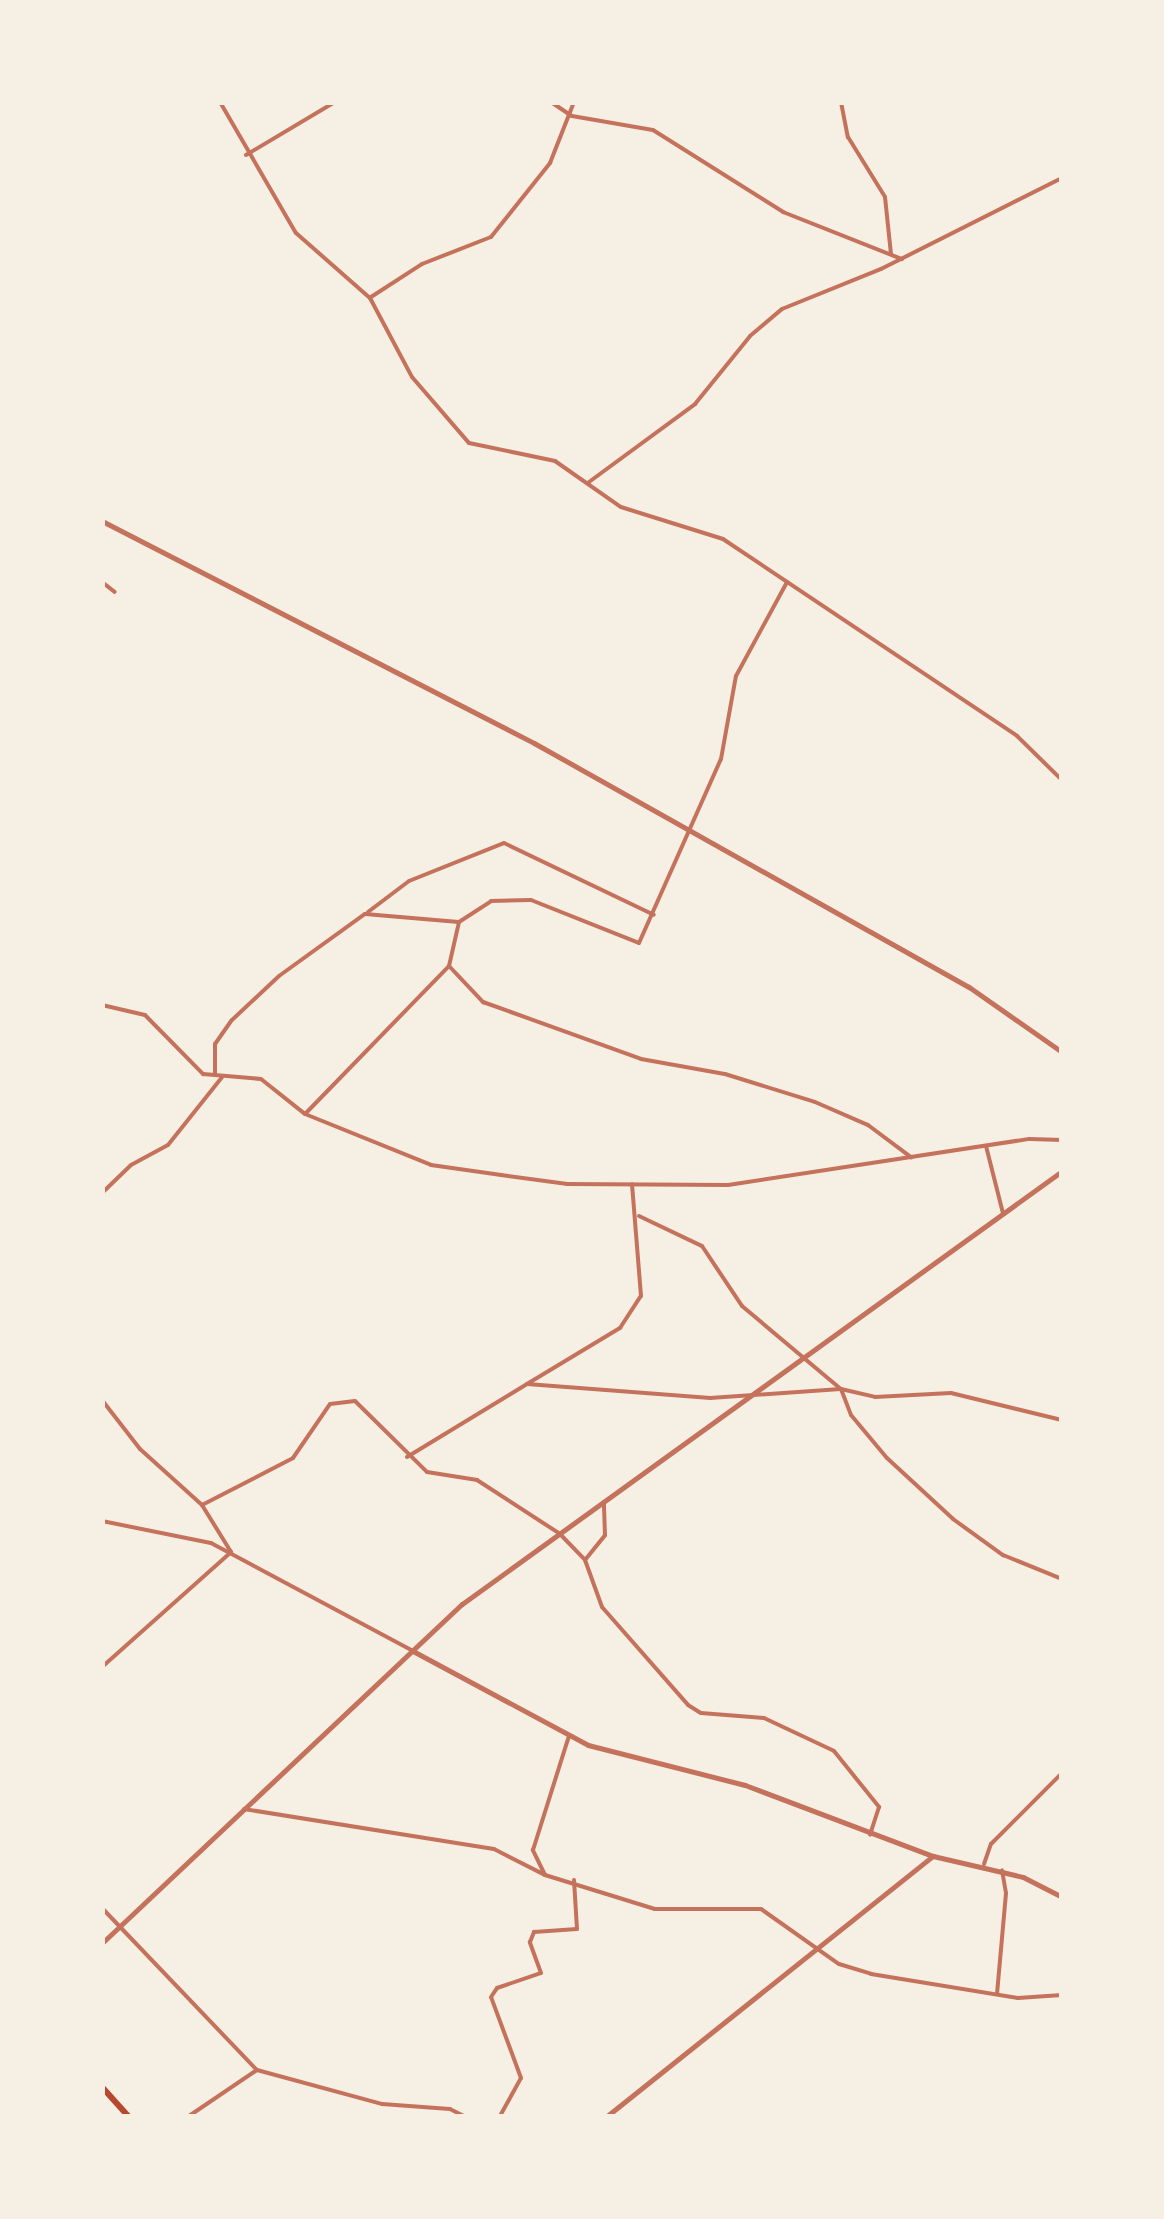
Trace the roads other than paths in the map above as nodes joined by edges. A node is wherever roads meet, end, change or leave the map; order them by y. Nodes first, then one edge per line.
1 (220, 102) edge
2 (335, 102) edge
3 (551, 102) edge
4 (574, 102) edge
5 (841, 102) edge
6 (572, 116) junction
7 (246, 155) junction
8 (1062, 178) edge
9 (890, 254) junction
10 (902, 259) junction
11 (370, 298) junction
12 (589, 482) junction
13 (102, 521) edge
14 (102, 582) edge
15 (787, 582) junction
16 (115, 592) dead end
17 (1062, 780) edge
18 (687, 828) junction
19 (366, 914) junction
20 (654, 915) junction
21 (459, 922) junction
22 (449, 966) junction
23 (102, 1005) edge
24 (1062, 1052) edge
25 (215, 1076) junction
26 (222, 1077) junction
27 (306, 1114) junction
28 (1062, 1140) edge
29 (986, 1146) junction
30 (912, 1158) junction
31 (1062, 1171) edge
32 (632, 1184) junction
33 (102, 1194) edge
34 (1003, 1213) junction
35 (639, 1216) junction
36 (802, 1358) junction
37 (527, 1384) junction
38 (841, 1388) junction
39 (748, 1396) junction
40 (102, 1400) edge
41 (1062, 1420) edge
42 (407, 1457) junction
43 (604, 1501) junction
44 (202, 1505) junction
45 (102, 1521) edge
46 (560, 1534) junction
47 (231, 1552) junction
48 (585, 1560) junction
49 (1062, 1580) edge
50 (411, 1650) junction
51 (102, 1667) edge
52 (569, 1736) junction
53 (1062, 1773) edge
54 (244, 1809) junction
55 (870, 1835) junction
56 (933, 1856) junction
57 (984, 1864) junction
58 (1002, 1870) junction
59 (545, 1876) junction
60 (574, 1880) junction
61 (1062, 1898) edge
62 (102, 1908) edge
63 (120, 1926) junction
64 (102, 1942) edge
65 (817, 1947) junction
66 (997, 1994) junction
67 (1062, 1995) edge
68 (257, 2070) junction
69 (102, 2087) edge
70 (128, 2116) edge
71 (189, 2116) edge
72 (464, 2116) edge
73 (500, 2116) edge
74 (607, 2116) edge

1 - 7 street
2 - 7 street
3 - 6 street
4 - 6 street
5 - 9 street
6 - 9 street
6 - 11 street
7 - 11 street
8 - 10 street
9 - 10 street
10 - 12 street
11 - 12 street
12 - 15 street
13 - 18 street
14 - 16 street
15 - 17 street
15 - 18 street
18 - 20 street
18 - 24 street
19 - 20 street
19 - 21 street
19 - 25 street
20 - 21 street
21 - 22 street
22 - 27 street
22 - 30 street
23 - 25 street
25 - 26 street
26 - 27 street
26 - 33 street
27 - 32 street
28 - 29 street
29 - 30 street
29 - 34 street
30 - 32 street
31 - 34 street
32 - 35 street
34 - 36 street
35 - 36 street
35 - 37 street
36 - 38 street
36 - 39 street
37 - 39 street
37 - 42 street
38 - 39 street
38 - 41 street
38 - 49 street
39 - 43 street
40 - 44 street
42 - 44 street
42 - 46 street
43 - 46 street
43 - 48 street
44 - 47 street
45 - 47 street
46 - 48 street
46 - 50 street
47 - 50 street
47 - 51 street
48 - 55 street
50 - 52 street
50 - 54 street
52 - 55 street
52 - 59 street
53 - 57 street
54 - 59 street
54 - 63 street
55 - 56 street
56 - 57 street
56 - 65 street
57 - 58 street
58 - 61 street
58 - 66 street
59 - 60 street
60 - 65 street
60 - 73 street
62 - 63 street
63 - 64 street
63 - 68 street
65 - 66 street
65 - 74 street
66 - 67 street
68 - 71 street
68 - 72 street
69 - 70 main road

